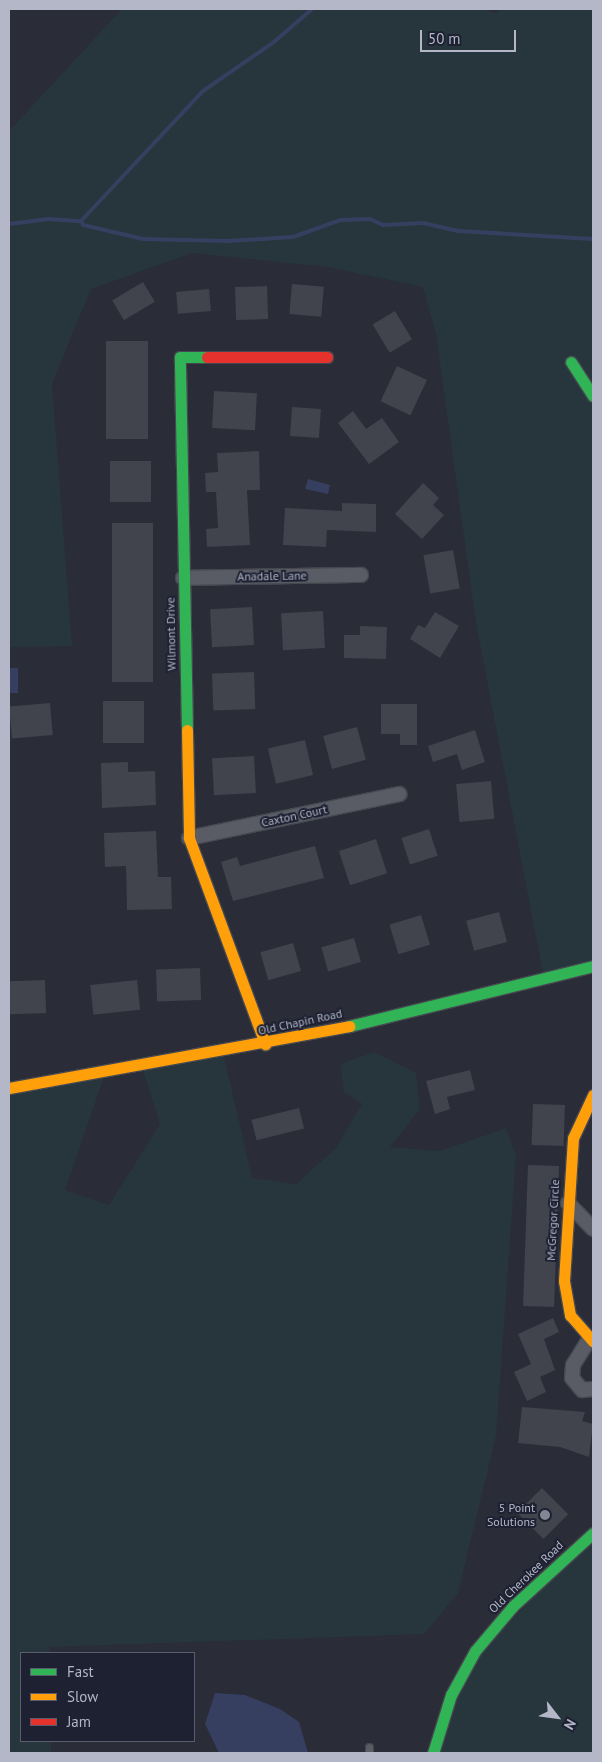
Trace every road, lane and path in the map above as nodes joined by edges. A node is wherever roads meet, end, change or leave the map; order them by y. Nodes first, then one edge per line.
1 (327, 357) dead end
2 (571, 362) dead end
3 (593, 396) edge
4 (361, 575) dead end
5 (183, 578) junction
6 (399, 794) dead end
7 (189, 838) junction
8 (593, 966) edge
9 (265, 1044) junction
10 (9, 1088) edge
11 (593, 1095) edge
12 (568, 1204) junction
13 (593, 1229) edge
14 (592, 1340) edge
15 (593, 1388) edge
16 (593, 1533) edge
17 (433, 1753) edge

1 - 5 street, Wilmont Drive
2 - 3 street
4 - 5 street, Anadale Lane
5 - 7 street, Wilmont Drive
6 - 7 street, Caxton Court
7 - 9 street, Wilmont Drive
8 - 9 street, Old Chapin Road
9 - 10 street, Old Chapin Road
11 - 12 street, McGregor Circle
12 - 13 street
12 - 14 street, McGregor Circle
14 - 15 street
16 - 17 street, Old Cherokee Road

